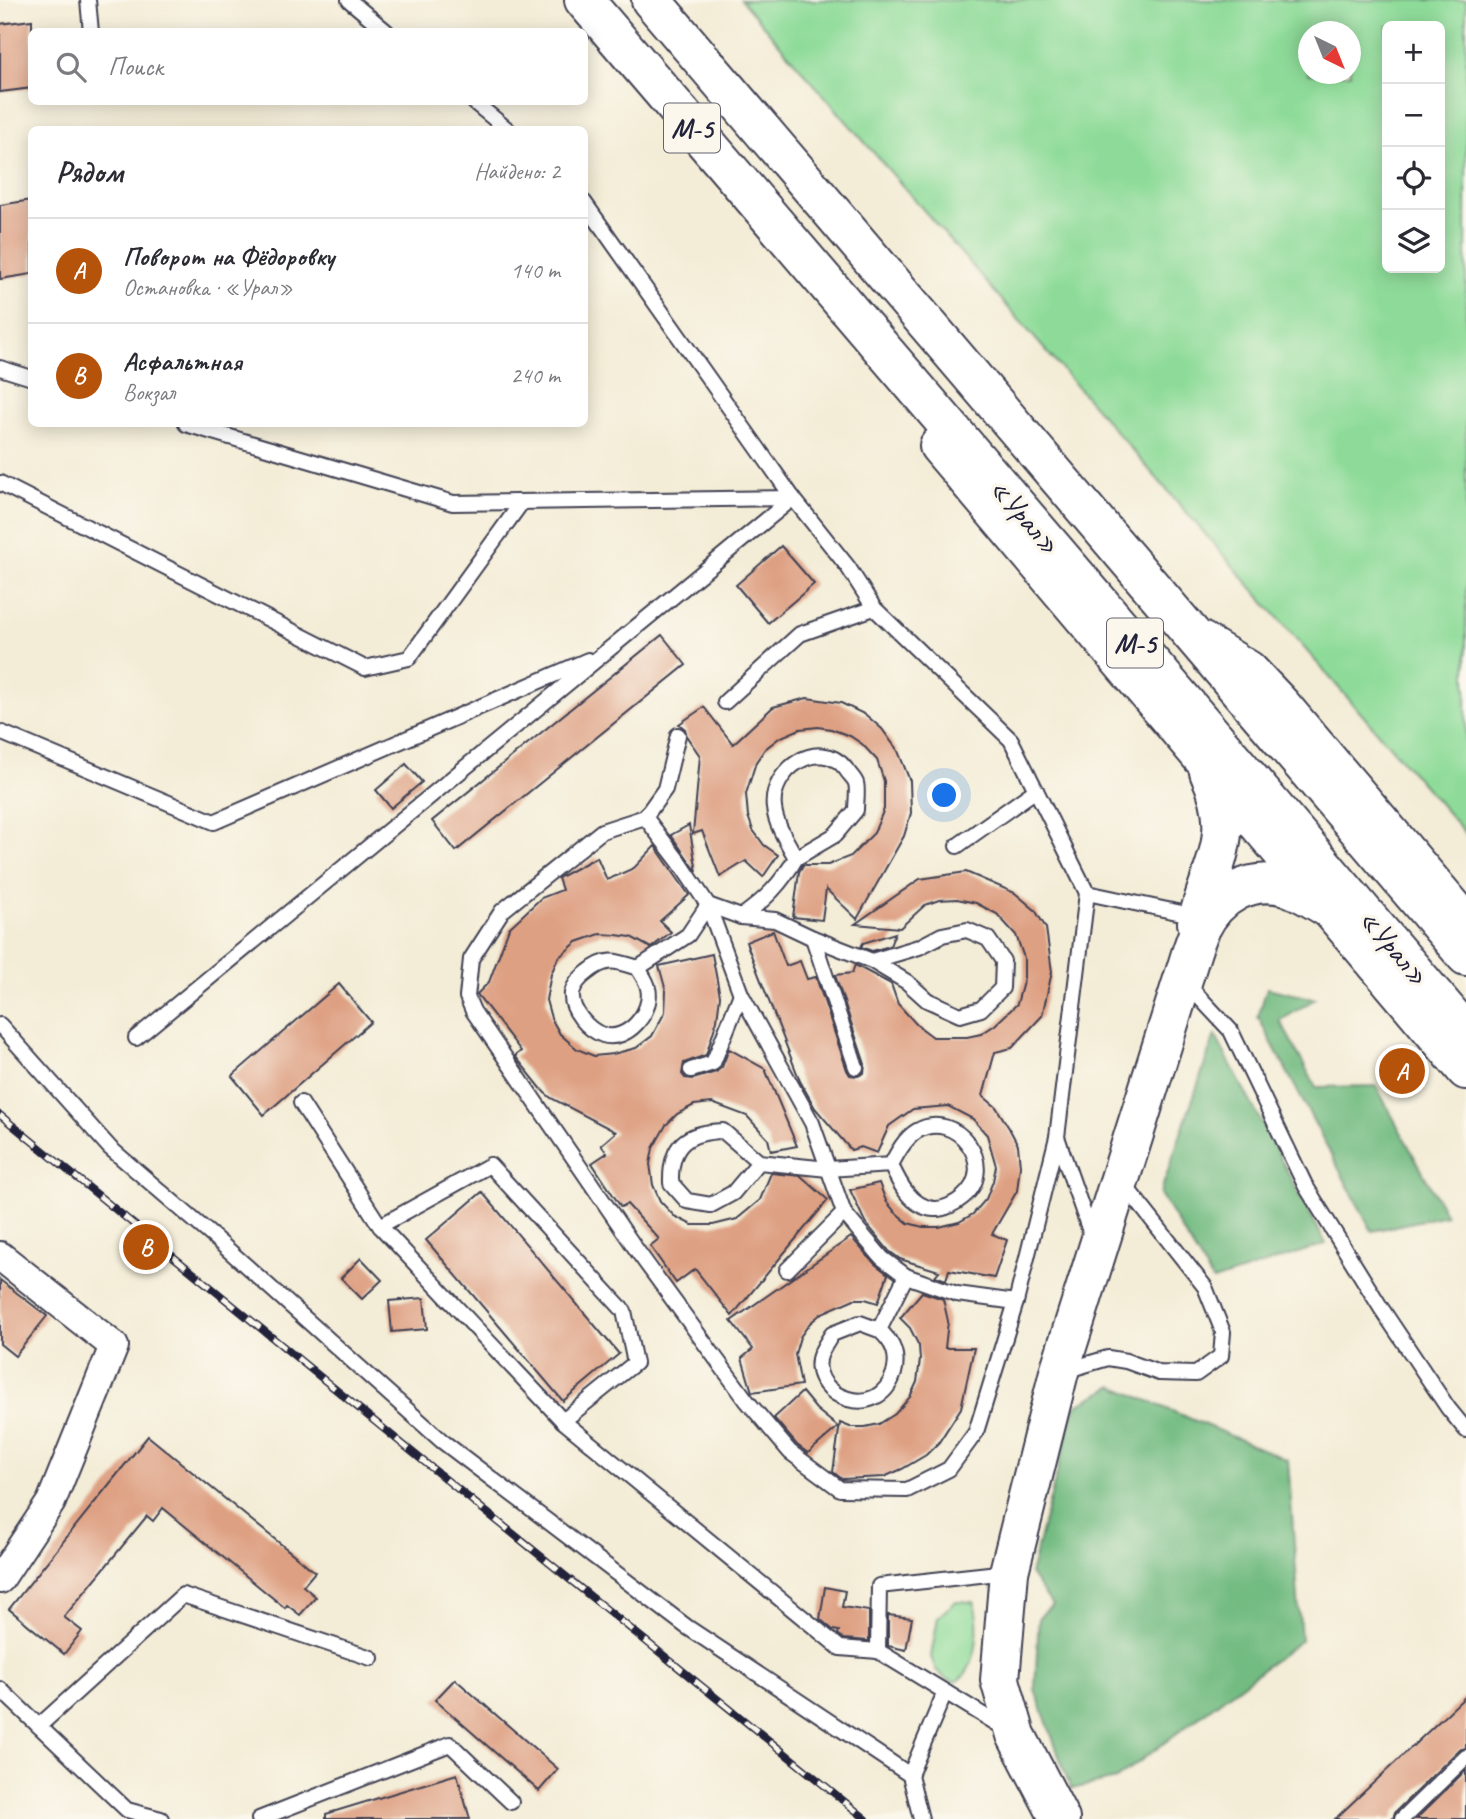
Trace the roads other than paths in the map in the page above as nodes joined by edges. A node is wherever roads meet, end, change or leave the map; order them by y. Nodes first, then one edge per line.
1 (88, 0) edge
2 (349, 0) edge
3 (583, 0) edge
4 (651, 0) edge
5 (91, 28) edge
6 (382, 28) edge
7 (478, 105) edge
8 (503, 126) edge
9 (588, 208) edge
10 (801, 257) junction
11 (0, 368) edge
12 (28, 377) edge
13 (196, 427) edge
14 (235, 427) edge
15 (237, 439) junction
16 (0, 483) edge
17 (793, 498) junction
18 (522, 502) junction
19 (874, 608) junction
20 (1194, 636) junction
21 (604, 653) junction
22 (725, 702) dead end
23 (1179, 727) junction
24 (0, 733) edge
25 (678, 736) dead end
26 (1036, 790) junction
27 (645, 817) junction
28 (957, 846) dead end
29 (796, 858) junction
30 (1087, 893) junction
31 (708, 905) junction
32 (1330, 909) junction
33 (1198, 916) junction
34 (741, 917) junction
35 (1466, 923) edge
36 (813, 938) junction
37 (1466, 956) edge
38 (872, 961) junction
39 (638, 968) junction
40 (1183, 979) junction
41 (741, 994) junction
42 (0, 1025) edge
43 (1466, 1033) edge
44 (136, 1038) dead end
45 (856, 1067) dead end
46 (691, 1070) dead end
47 (1466, 1070) edge
48 (301, 1103) dead end
49 (1057, 1137) junction
50 (759, 1163) junction
51 (891, 1165) junction
52 (828, 1169) junction
53 (1119, 1178) junction
54 (844, 1213) junction
55 (380, 1226) junction
56 (1096, 1251) junction
57 (0, 1256) edge
58 (787, 1270) dead end
59 (906, 1276) junction
60 (1016, 1302) junction
61 (879, 1330) junction
62 (1059, 1372) junction
63 (563, 1421) junction
64 (1466, 1430) edge
65 (1009, 1572) junction
66 (0, 1579) edge
67 (878, 1651) junction
68 (371, 1658) dead end
69 (0, 1689) edge
70 (945, 1692) junction
71 (39, 1726) junction
72 (1016, 1735) junction
73 (1466, 1757) edge
74 (910, 1775) junction
75 (511, 1802) dead end
76 (161, 1819) edge
77 (259, 1819) edge
78 (921, 1819) edge
79 (1060, 1819) edge
80 (1402, 1819) edge

1 - 5 lane
2 - 6 lane
3 - 10 street, «Урал» / М-5
4 - 20 street, «Урал» / М-5
7 - 8 lane
9 - 17 lane
10 - 23 street
10 - 43 street, «Урал» / М-5
11 - 12 lane
13 - 15 lane
14 - 15 lane
15 - 18 lane
16 - 18 lane
17 - 18 lane
17 - 19 lane
17 - 21 lane
19 - 22 lane
19 - 26 lane
20 - 35 street
20 - 37 street, «Урал» / М-5
21 - 24 lane
21 - 44 lane
23 - 32 street
23 - 33 street
25 - 27 lane
26 - 28 lane
26 - 30 lane
27 - 31 lane
27 - 60 lane
29 - 29 lane
29 - 34 lane
30 - 33 lane
30 - 49 lane
31 - 34 lane
31 - 39 lane
31 - 41 lane
32 - 40 street
32 - 47 street
33 - 40 street
34 - 36 lane
36 - 38 lane
36 - 45 lane
38 - 38 lane
39 - 39 lane
40 - 53 street
40 - 64 lane
41 - 46 lane
41 - 52 lane
42 - 74 lane
48 - 55 lane
49 - 56 lane
49 - 60 lane
50 - 50 lane
50 - 52 lane
51 - 51 lane
51 - 52 lane
52 - 54 lane
53 - 56 street
53 - 62 lane
54 - 58 lane
54 - 59 lane
55 - 63 lane
55 - 63 lane
56 - 62 street
57 - 66 street
59 - 60 lane
59 - 61 lane
61 - 61 lane
62 - 65 street
63 - 67 lane
65 - 67 lane
65 - 72 street
67 - 70 lane
68 - 71 lane
69 - 71 lane
70 - 72 lane
70 - 74 lane
71 - 76 lane
72 - 79 street
73 - 80 lane
74 - 78 lane
75 - 77 lane

